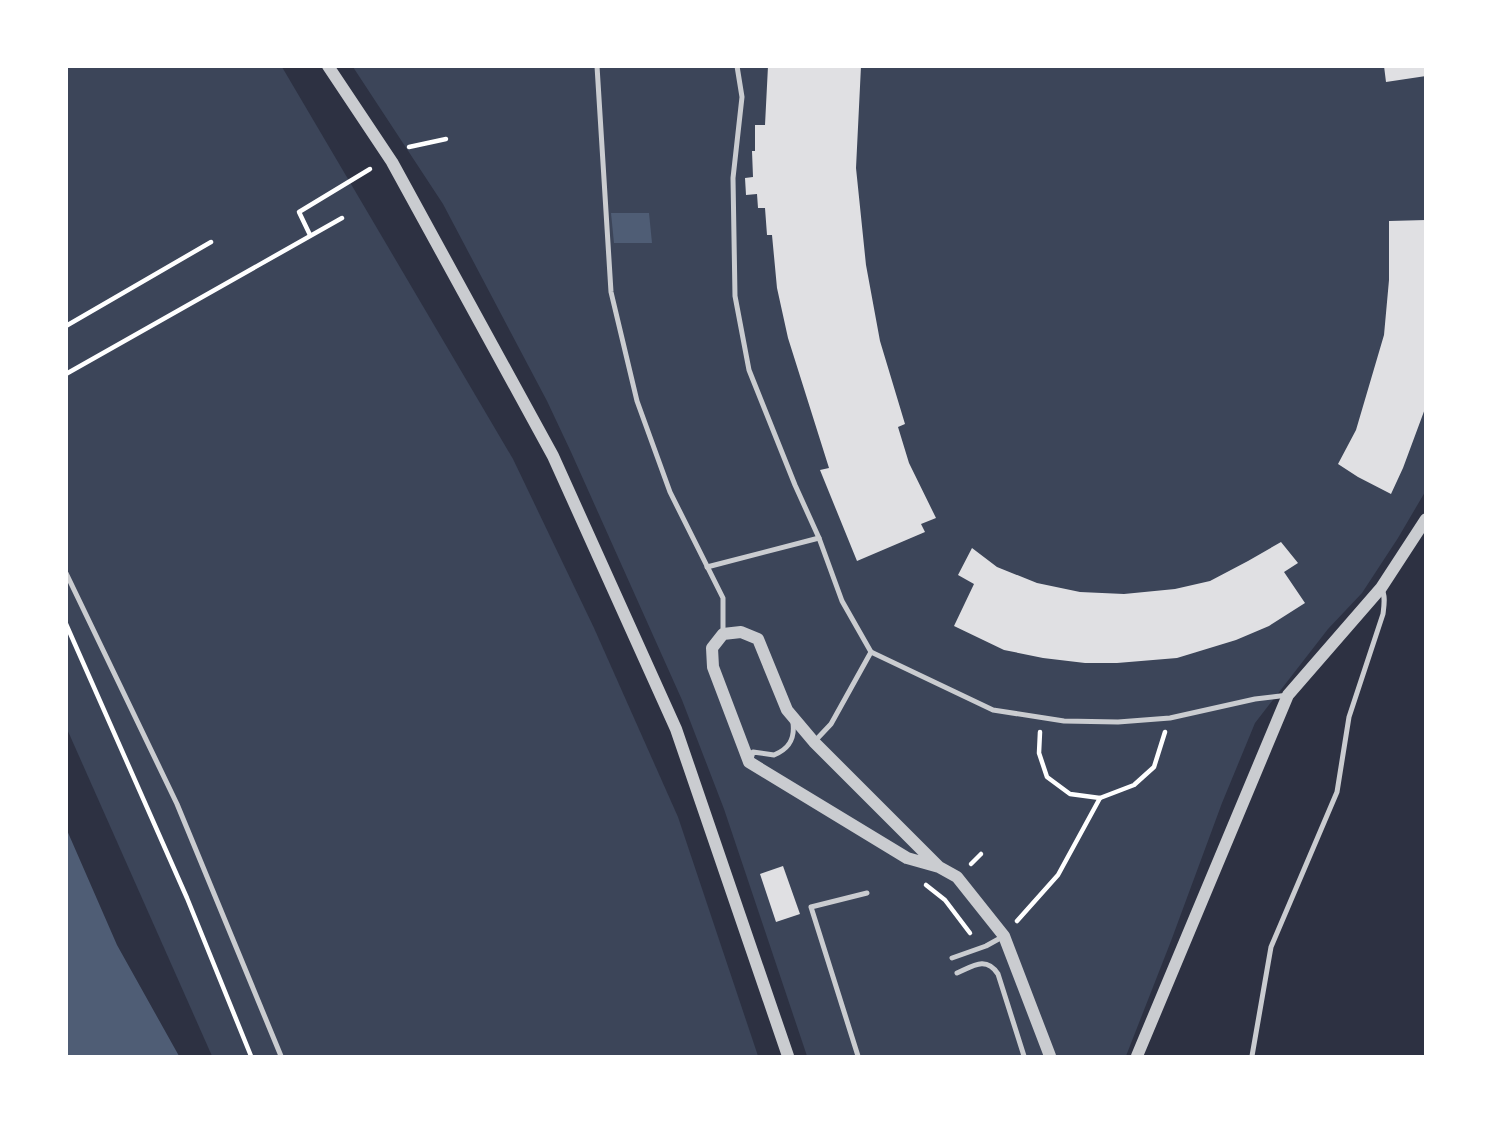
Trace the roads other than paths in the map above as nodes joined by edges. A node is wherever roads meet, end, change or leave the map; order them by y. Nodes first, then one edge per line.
1 (328, 66) edge
2 (597, 66) edge
3 (737, 66) edge
4 (1426, 519) edge
5 (819, 538) junction
6 (707, 567) junction
7 (66, 573) edge
8 (1381, 589) junction
9 (723, 634) junction
10 (871, 652) junction
11 (1288, 695) junction
12 (787, 710) junction
13 (814, 742) junction
14 (750, 762) junction
15 (940, 867) junction
16 (867, 893) dead end
17 (1004, 936) junction
18 (952, 957) dead end
19 (957, 973) dead end
20 (281, 1056) edge
21 (788, 1056) edge
22 (858, 1056) edge
23 (1024, 1056) edge
24 (1050, 1056) edge
25 (1137, 1056) edge
26 (1252, 1056) edge

1 - 21 street
2 - 6 lane
3 - 5 lane
4 - 8 street
5 - 6 lane
5 - 10 lane
6 - 9 lane
7 - 20 lane
8 - 11 street
8 - 26 lane
9 - 12 street
9 - 14 street
10 - 11 lane
10 - 13 lane
11 - 25 street
12 - 13 street
12 - 14 lane
13 - 15 street
14 - 15 street
15 - 17 street
16 - 22 lane
17 - 18 lane
17 - 24 street
19 - 23 lane

